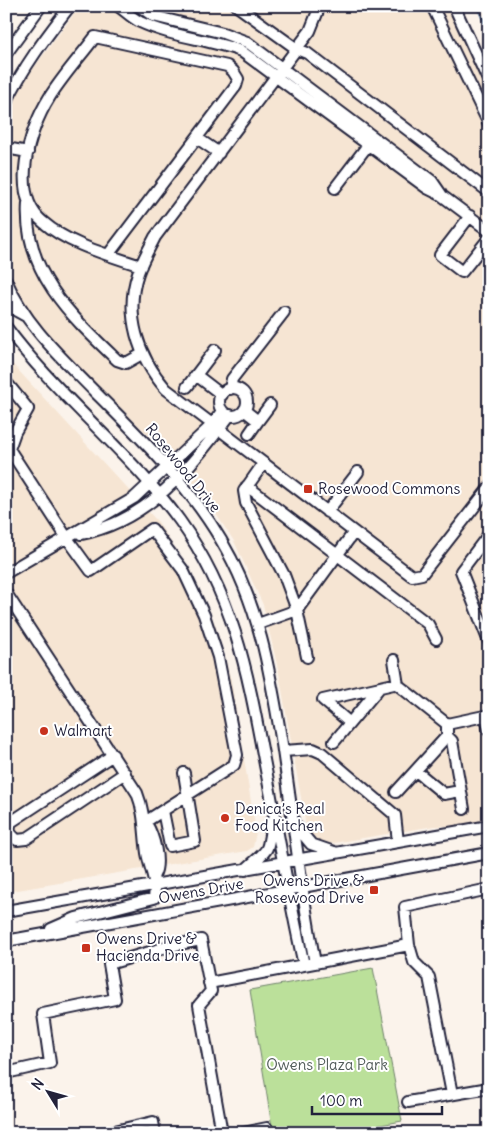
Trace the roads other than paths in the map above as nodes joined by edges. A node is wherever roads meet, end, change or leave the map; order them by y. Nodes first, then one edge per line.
1 (41, 6) edge
2 (70, 6) edge
3 (118, 6) edge
4 (139, 6) edge
5 (237, 6) edge
6 (320, 6) edge
7 (432, 6) edge
8 (454, 6) edge
9 (297, 49) junction
10 (6, 54) edge
11 (284, 68) junction
12 (277, 77) junction
13 (489, 82) edge
14 (6, 103) edge
15 (489, 124) edge
16 (197, 138) junction
17 (368, 144) junction
18 (6, 148) edge
19 (28, 152) junction
20 (219, 154) junction
21 (335, 188) dead end
22 (489, 192) edge
23 (441, 195) junction
24 (28, 203) junction
25 (470, 216) junction
26 (489, 231) edge
27 (489, 238) edge
28 (108, 255) junction
29 (140, 266) junction
30 (6, 280) edge
31 (6, 305) edge
32 (284, 312) dead end
33 (27, 316) junction
34 (6, 327) edge
35 (215, 350) dead end
36 (142, 354) junction
37 (196, 375) junction
38 (6, 382) edge
39 (186, 387) dead end
40 (226, 392) junction
41 (270, 405) dead end
42 (244, 410) junction
43 (226, 413) junction
44 (258, 421) junction
45 (215, 427) junction
46 (249, 434) dead end
47 (9, 452) edge
48 (264, 464) junction
49 (167, 467) junction
50 (358, 472) dead end
51 (177, 479) junction
52 (149, 484) junction
53 (247, 486) junction
54 (489, 488) edge
55 (159, 495) junction
56 (480, 500) junction
57 (489, 507) edge
58 (327, 512) junction
59 (354, 532) junction
60 (489, 534) edge
61 (70, 537) junction
62 (338, 554) junction
63 (6, 573) edge
64 (6, 593) edge
65 (297, 610) junction
66 (258, 624) junction
67 (436, 639) dead end
68 (489, 642) edge
69 (307, 658) dead end
70 (394, 660) dead end
71 (398, 683) junction
72 (380, 687) junction
73 (487, 715) edge
74 (350, 723) junction
75 (446, 724) junction
76 (489, 731) edge
77 (447, 736) junction
78 (334, 742) dead end
79 (283, 751) junction
80 (113, 755) junction
81 (416, 771) junction
82 (125, 773) junction
83 (184, 773) dead end
84 (460, 790) junction
85 (396, 792) dead end
86 (188, 794) junction
87 (464, 809) dead end
88 (273, 810) junction
89 (163, 811) junction
90 (145, 822) junction
91 (295, 824) junction
92 (489, 826) edge
93 (398, 842) junction
94 (338, 853) junction
95 (489, 853) edge
96 (300, 860) junction
97 (283, 863) junction
98 (245, 870) junction
99 (155, 880) junction
100 (302, 887) junction
101 (489, 889) edge
102 (287, 890) junction
103 (6, 911) edge
104 (34, 936) junction
105 (7, 941) edge
106 (409, 945) junction
107 (315, 963) junction
108 (304, 965) junction
109 (209, 982) junction
110 (6, 1073) edge
111 (489, 1088) edge
112 (452, 1094) junction
113 (408, 1102) dead end
114 (267, 1128) dead end
115 (106, 1133) edge
116 (155, 1133) edge
117 (222, 1133) edge
118 (243, 1133) edge

1 - 10 street
2 - 14 street
3 - 12 street
4 - 11 street
5 - 9 street
6 - 9 street
7 - 15 street
8 - 13 street
9 - 11 street
9 - 22 street
11 - 12 street
11 - 23 street
12 - 17 street
12 - 20 street
16 - 19 street
16 - 20 street
16 - 28 street
17 - 21 street
17 - 23 street
18 - 19 street
19 - 24 street
20 - 29 street
23 - 25 street
24 - 28 street
24 - 36 street
25 - 26 street
25 - 27 street
28 - 29 street
29 - 36 street
30 - 33 street, Rosewood Drive
31 - 33 street
32 - 40 street
33 - 49 street, Rosewood Drive
34 - 52 street
35 - 37 street
36 - 45 street
37 - 39 street
37 - 40 street
38 - 47 street
40 - 42 street
40 - 43 street
41 - 44 street
42 - 43 street
42 - 44 street
43 - 45 street
44 - 46 street
45 - 48 street
45 - 49 street
45 - 51 street
47 - 61 street
48 - 53 street
48 - 58 street
49 - 51 street, Rosewood Drive
49 - 52 street
50 - 58 street
51 - 55 street
51 - 66 street, Rosewood Drive
52 - 55 street
52 - 61 street
53 - 62 street
53 - 65 street
54 - 56 street
55 - 61 street
55 - 88 street
56 - 57 street
56 - 59 street
58 - 59 street
59 - 62 street
60 - 68 street
61 - 63 street
61 - 86 street
62 - 65 street
62 - 67 street
64 - 80 street
65 - 66 street
65 - 69 street
66 - 79 street, Rosewood Drive
70 - 71 street
71 - 72 street
71 - 75 street
72 - 74 street
72 - 74 street
73 - 75 street
73 - 76 street
74 - 78 street
75 - 77 street
77 - 81 street
77 - 84 street
79 - 91 street, Rosewood Drive
79 - 93 street
80 - 82 street
80 - 82 street
81 - 84 street
81 - 85 street
82 - 90 street
83 - 86 street
84 - 87 street
86 - 89 street
86 - 89 street
88 - 97 street
88 - 98 street
89 - 90 street
90 - 99 street
91 - 94 street
91 - 96 street, Rosewood Drive
92 - 93 street, Owens Drive
93 - 94 street, Owens Drive
94 - 96 street, Owens Drive
95 - 100 street, Owens Drive
96 - 97 street, Owens Drive
96 - 100 street, Rosewood Drive
97 - 98 street, Owens Drive
97 - 102 street
98 - 99 street, Owens Drive
99 - 103 street, Owens Drive
99 - 104 street
100 - 102 street, Owens Drive
100 - 107 street, Rosewood Drive
101 - 106 street
102 - 104 street, Owens Drive
102 - 108 street
104 - 105 street, Owens Drive
106 - 107 street
106 - 112 street
107 - 108 street
108 - 109 street
109 - 110 street
109 - 117 street
111 - 112 street
112 - 113 street
114 - 118 street
115 - 116 street

